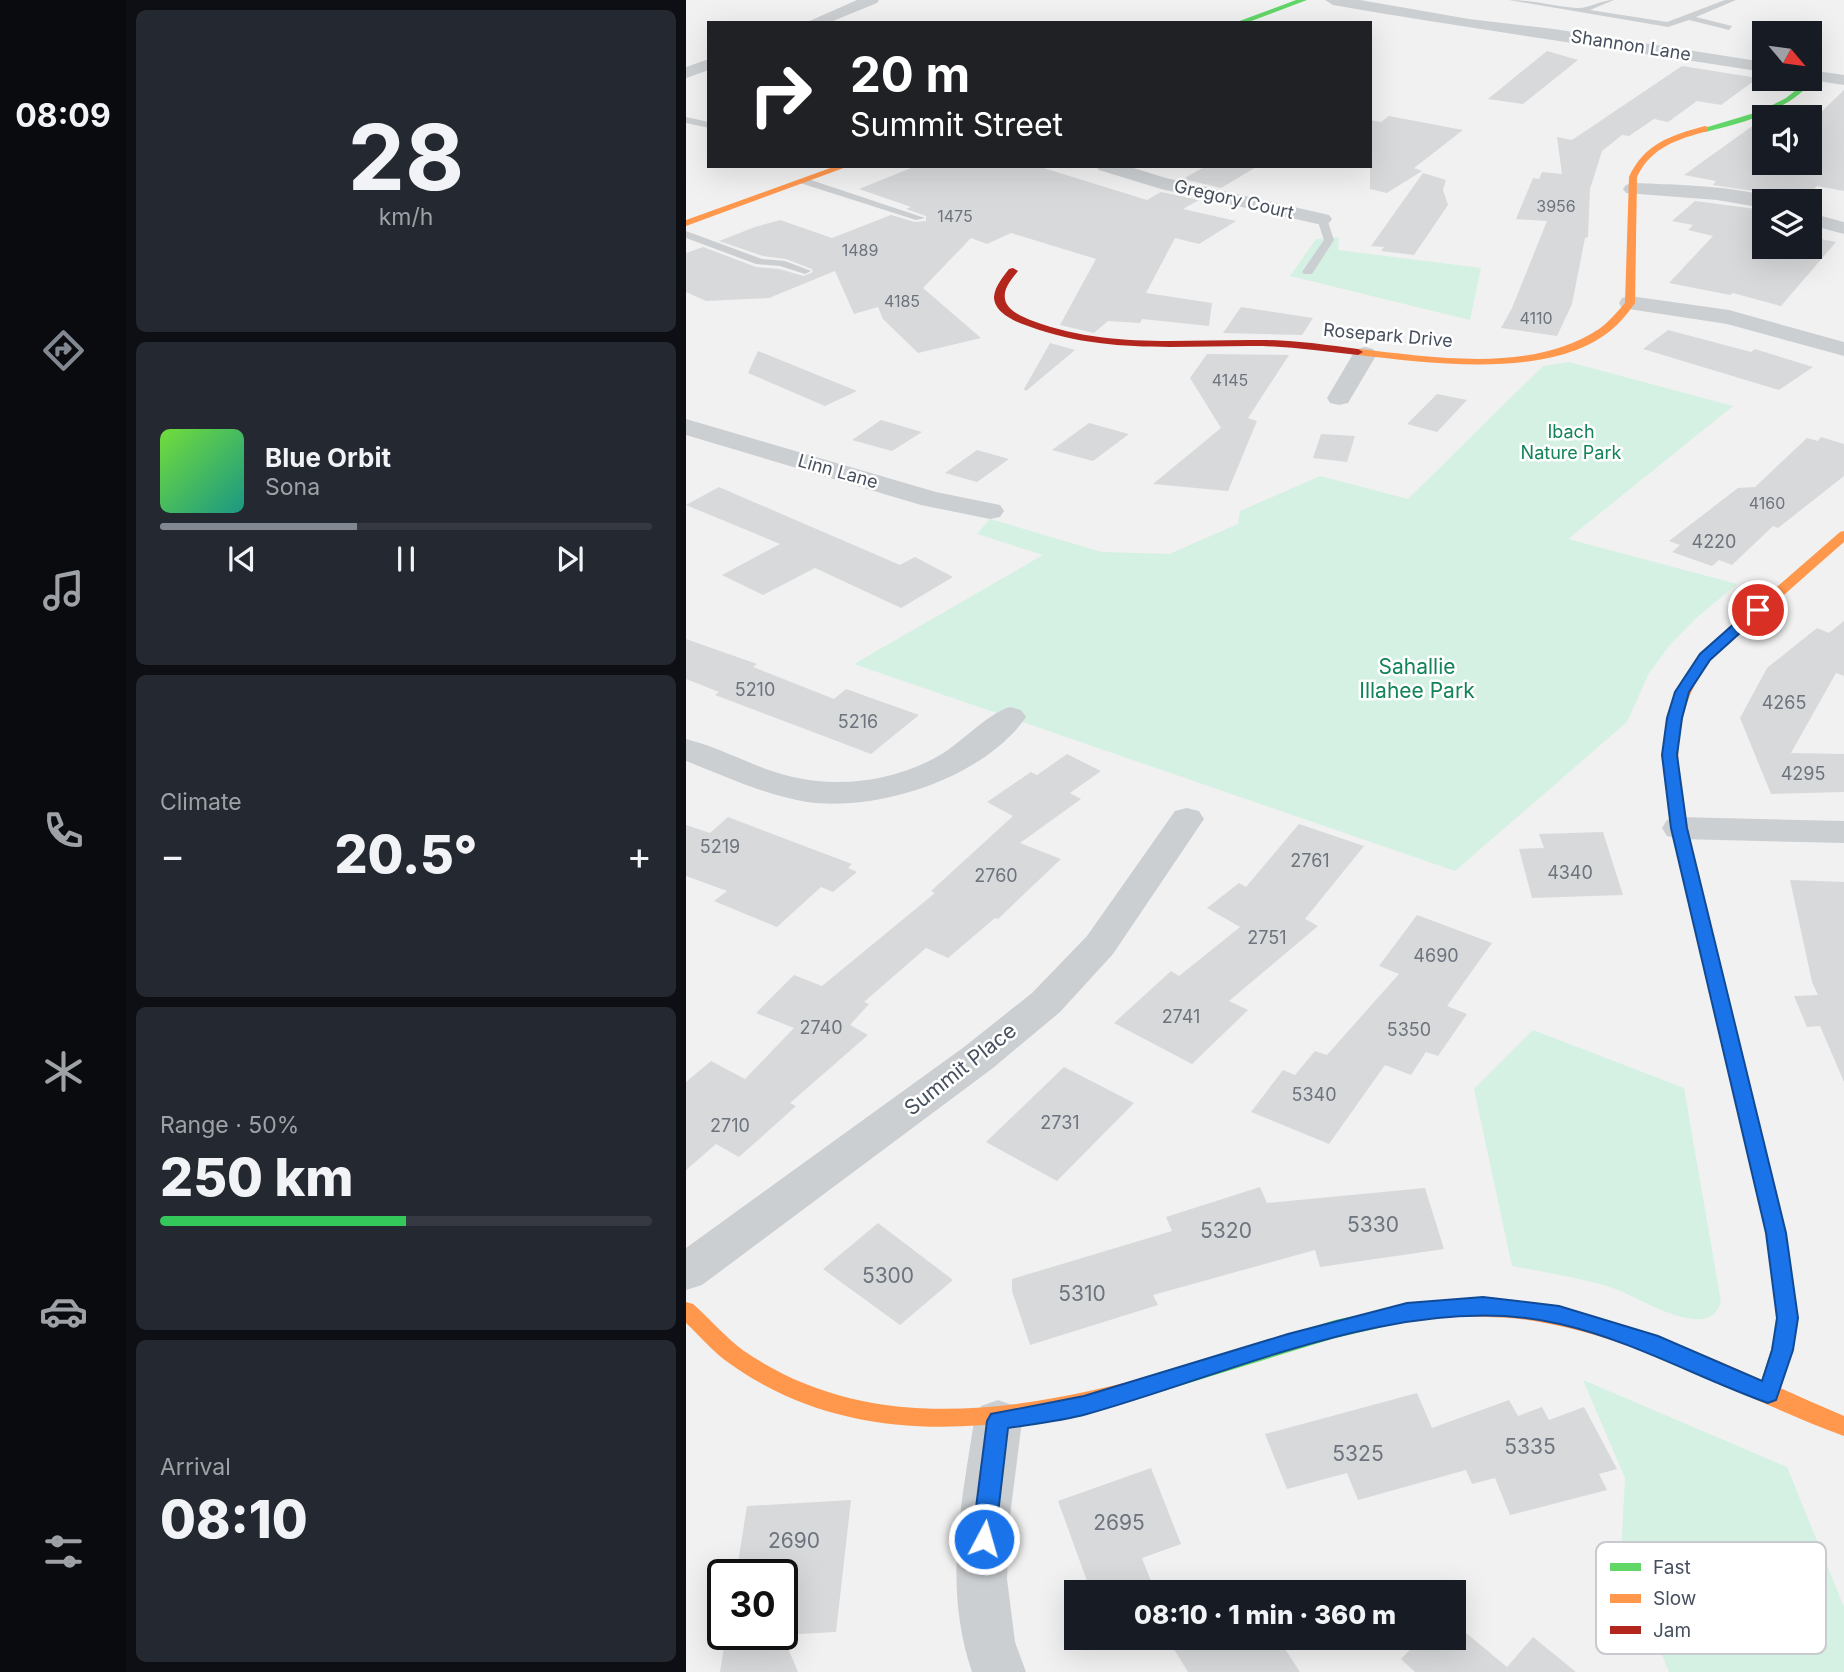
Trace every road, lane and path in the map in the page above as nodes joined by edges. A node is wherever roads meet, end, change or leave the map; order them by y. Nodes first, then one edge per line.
1 (872, 0) edge
2 (1303, 0) edge
3 (1333, 0) edge
4 (1363, 0) edge
5 (1513, 0) edge
6 (1610, 0) edge
7 (1732, 0) edge
8 (1579, 12) junction
9 (1688, 17) junction
10 (818, 21) edge
11 (1244, 21) edge
12 (1498, 25) junction
13 (1729, 28) dead end
14 (1752, 64) edge
15 (707, 65) edge
16 (686, 73) edge
17 (1822, 77) edge
18 (1844, 80) edge
19 (1796, 91) edge
20 (686, 120) edge
21 (707, 125) edge
22 (840, 168) edge
23 (1112, 168) edge
24 (1150, 168) edge
25 (1134, 175) junction
26 (804, 181) junction
27 (1633, 189) junction
28 (1752, 199) edge
29 (919, 218) dead end
30 (1322, 219) joint
31 (1822, 222) edge
32 (686, 223) edge
33 (1844, 228) edge
34 (686, 234) edge
35 (805, 271) dead end
36 (1013, 271) dead end
37 (1308, 272) dead end
38 (1630, 303) junction
39 (1844, 349) edge
40 (1365, 354) junction
41 (1339, 398) dead end
42 (686, 427) edge
43 (990, 511) dead end
44 (1844, 535) edge
45 (1010, 717) dead end
46 (686, 749) edge
47 (1187, 819) dead end
48 (1679, 828) junction
49 (1844, 832) edge
50 (686, 1272) edge
51 (686, 1310) edge
52 (1768, 1394) junction
53 (998, 1421) junction
54 (1844, 1426) edge
55 (999, 1672) edge

1 - 10 street
2 - 11 street
3 - 12 street, Shannon Lane
4 - 12 street, Shannon Lane
5 - 8 lane
6 - 8 lane
7 - 9 lane
8 - 9 lane
9 - 13 lane
12 - 14 street, Shannon Lane
15 - 16 street
17 - 18 street
19 - 27 street
20 - 21 lane
22 - 26 street
23 - 25 street, Gregory Court
24 - 25 street
25 - 30 street, Gregory Court
26 - 29 lane
26 - 32 street
27 - 28 street
27 - 38 street
30 - 37 lane
31 - 33 street
34 - 35 lane
36 - 40 street, Rosepark Drive
38 - 39 street
38 - 40 street, Rosepark Drive
40 - 41 street
42 - 43 street, Linn Lane
44 - 48 street
45 - 46 street
47 - 50 street, Summit Place
48 - 49 street
48 - 52 street
51 - 53 street
52 - 53 street
52 - 54 street
53 - 55 street

